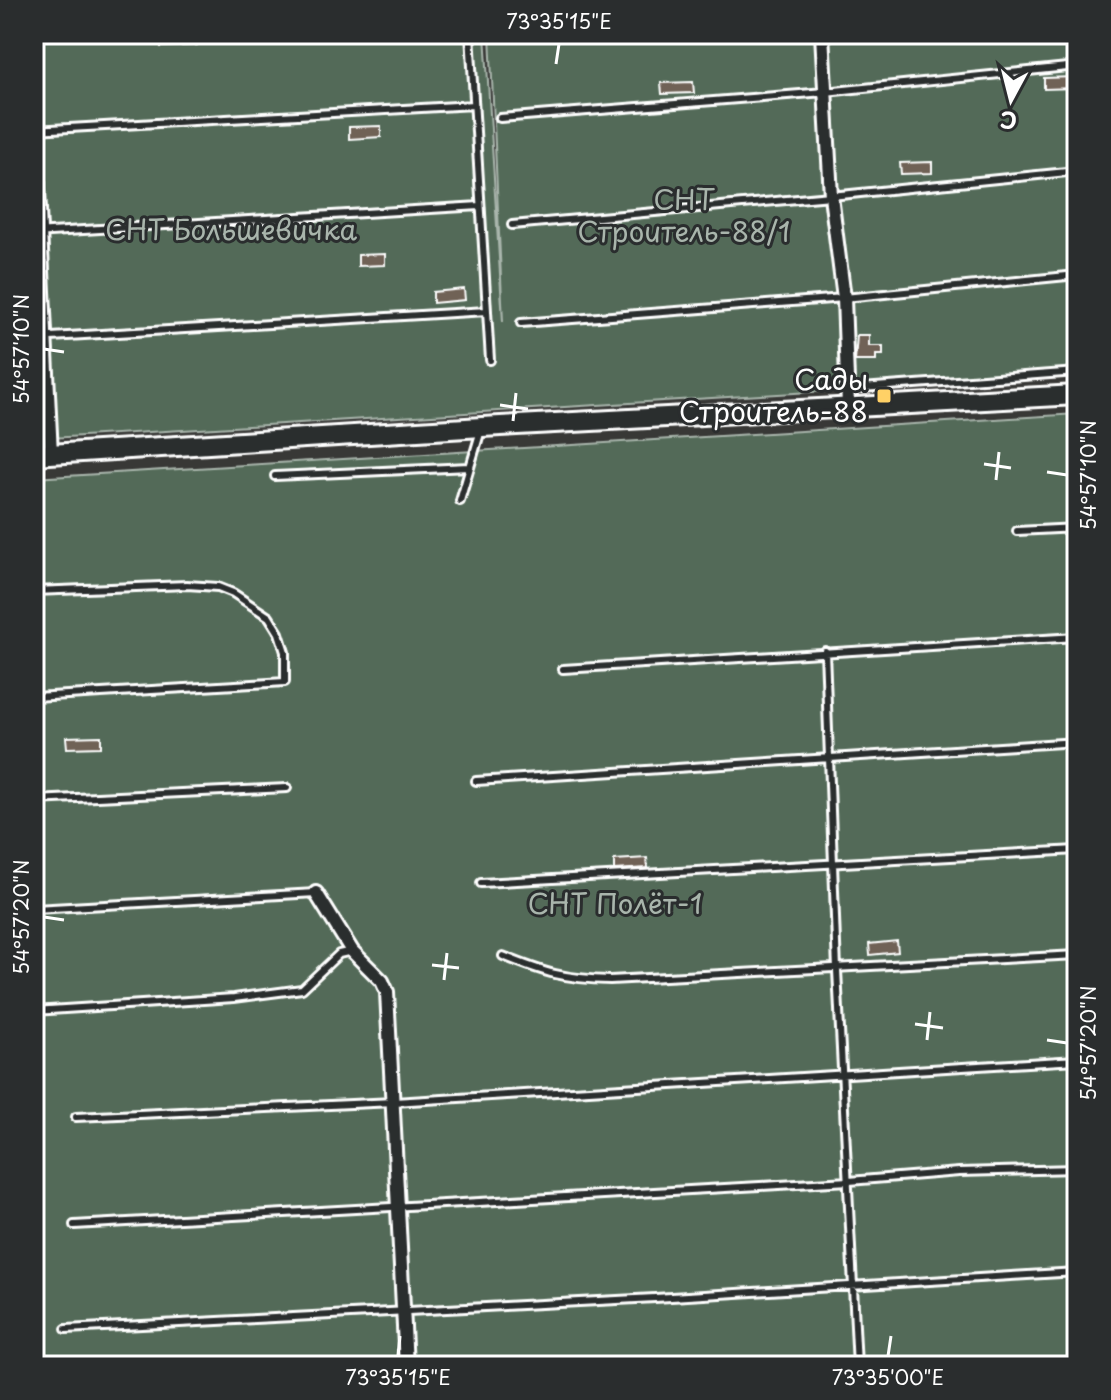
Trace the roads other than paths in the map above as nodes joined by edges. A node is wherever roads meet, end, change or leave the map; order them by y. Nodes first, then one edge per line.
1 (470, 34) edge
2 (822, 34) edge
3 (1077, 66) edge
4 (825, 92) junction
5 (474, 105) junction
6 (34, 108) edge
7 (500, 118) dead end
8 (35, 130) edge
9 (1077, 171) edge
10 (831, 196) junction
11 (480, 206) junction
12 (512, 225) dead end
13 (38, 233) edge
14 (1077, 275) edge
15 (844, 298) junction
16 (487, 311) junction
17 (521, 323) dead end
18 (40, 337) edge
19 (490, 360) dead end
20 (1077, 372) edge
21 (1077, 395) edge
22 (848, 398) junction
23 (482, 427) junction
24 (42, 455) edge
25 (469, 467) junction
26 (275, 476) dead end
27 (460, 501) dead end
28 (1077, 528) edge
29 (1017, 531) dead end
30 (34, 591) edge
31 (1077, 637) edge
32 (825, 651) junction
33 (563, 669) dead end
34 (34, 697) edge
35 (1077, 742) edge
36 (829, 759) junction
37 (476, 781) dead end
38 (287, 788) dead end
39 (34, 800) edge
40 (1077, 850) edge
41 (833, 865) junction
42 (481, 883) dead end
43 (316, 893) joint
44 (34, 909) edge
45 (352, 951) junction
46 (1077, 955) edge
47 (503, 956) dead end
48 (837, 970) junction
49 (34, 1011) edge
50 (1077, 1060) edge
51 (844, 1076) junction
52 (394, 1102) junction
53 (76, 1117) dead end
54 (1077, 1169) edge
55 (849, 1181) junction
56 (398, 1207) junction
57 (74, 1225) dead end
58 (1077, 1272) edge
59 (853, 1286) junction
60 (404, 1312) junction
61 (66, 1329) dead end
62 (406, 1366) edge
63 (857, 1366) edge

1 - 5 lane
2 - 4 street
3 - 4 lane
4 - 7 lane
4 - 10 street
5 - 8 lane
5 - 11 lane
6 - 8 street
8 - 13 street
9 - 10 lane
10 - 12 lane
10 - 15 street
11 - 13 lane
11 - 16 lane
13 - 18 street
14 - 15 lane
15 - 17 lane
15 - 22 street
16 - 18 lane
16 - 19 lane
18 - 24 street
20 - 22 lane
21 - 22 street
22 - 23 street
23 - 24 street
23 - 25 lane
25 - 26 lane
25 - 27 lane
28 - 29 lane
30 - 34 lane
31 - 32 lane
32 - 33 lane
32 - 36 lane
35 - 36 lane
36 - 37 lane
36 - 41 lane
38 - 39 lane
40 - 41 lane
41 - 42 lane
41 - 48 lane
43 - 44 lane
43 - 45 street
45 - 49 lane
45 - 52 street
46 - 48 lane
47 - 48 lane
48 - 51 lane
50 - 51 lane
51 - 52 lane
51 - 55 lane
52 - 53 lane
52 - 56 street
54 - 55 lane
55 - 56 lane
55 - 59 lane
56 - 57 lane
56 - 60 street
58 - 59 lane
59 - 60 lane
59 - 63 lane
60 - 61 lane
60 - 62 street

